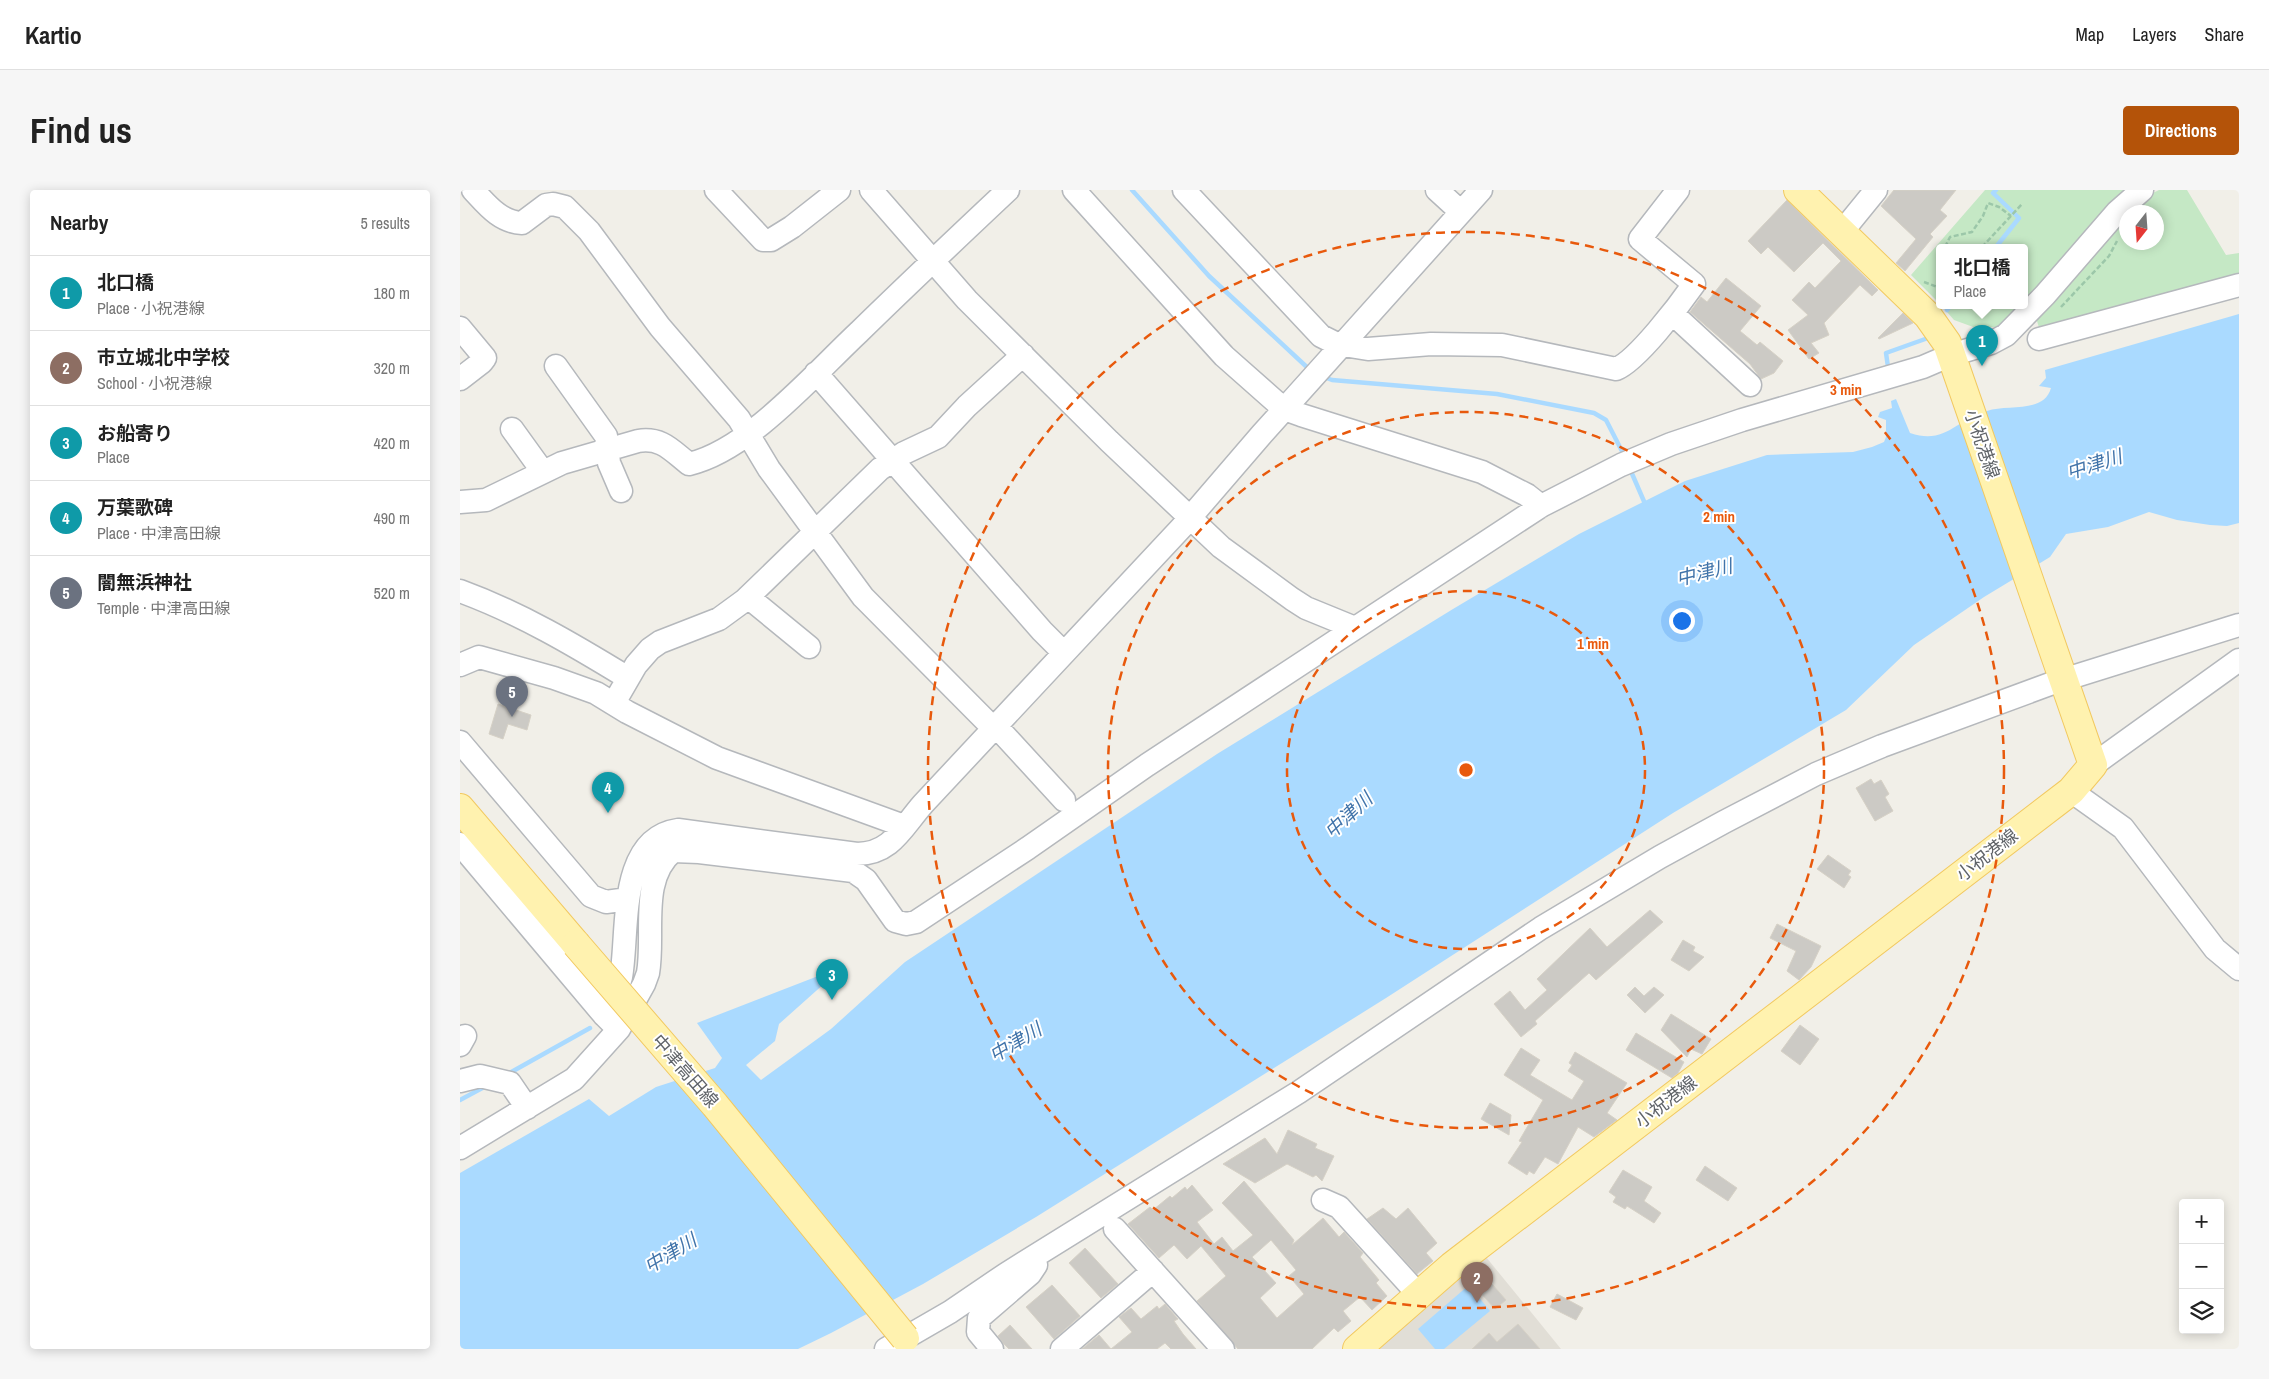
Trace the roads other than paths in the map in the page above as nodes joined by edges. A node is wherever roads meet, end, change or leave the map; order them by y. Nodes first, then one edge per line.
1 (474, 190) edge
2 (716, 190) edge
3 (839, 190) edge
4 (871, 190) edge
5 (1008, 190) edge
6 (1074, 190) edge
7 (1184, 190) edge
8 (1437, 190) edge
9 (1481, 190) edge
10 (1678, 190) edge
11 (1876, 190) edge
12 (2142, 190) edge
13 (1801, 191) edge
14 (1461, 212) junction
15 (1841, 233) junction
16 (933, 261) junction
17 (2239, 285) edge
18 (1673, 314) junction
19 (460, 328) edge
20 (2040, 339) dead end
21 (1342, 345) junction
22 (1023, 355) junction
23 (1953, 359) junction
24 (556, 366) dead end
25 (816, 373) junction
26 (460, 380) edge
27 (1750, 385) dead end
28 (1285, 408) junction
29 (512, 430) dead end
30 (748, 434) junction
31 (608, 450) junction
32 (892, 460) junction
33 (543, 472) junction
34 (621, 491) dead end
35 (460, 502) edge
36 (1541, 506) junction
37 (1190, 518) junction
38 (816, 532) junction
39 (460, 591) edge
40 (748, 597) junction
41 (2239, 625) edge
42 (1355, 628) junction
43 (808, 648) dead end
44 (1064, 653) junction
45 (2239, 660) edge
46 (460, 665) edge
47 (2063, 676) junction
48 (628, 678) junction
49 (614, 703) junction
50 (995, 728) junction
51 (460, 742) edge
52 (2094, 765) junction
53 (2071, 791) junction
54 (1064, 800) dead end
55 (460, 808) edge
56 (904, 826) junction
57 (460, 844) edge
58 (628, 899) junction
59 (2239, 969) edge
60 (611, 1022) junction
61 (460, 1081) edge
62 (526, 1108) junction
63 (460, 1148) edge
64 (1324, 1200) dead end
65 (1115, 1229) dead end
66 (1047, 1249) junction
67 (1153, 1271) junction
68 (1418, 1295) junction
69 (985, 1340) edge
70 (902, 1345) edge
71 (1212, 1346) edge
72 (1062, 1349) edge
73 (1357, 1349) edge

1 - 30 street
2 - 3 street
4 - 16 street
5 - 16 street
6 - 28 street
7 - 21 street
8 - 14 street
9 - 14 street
10 - 18 street
11 - 15 street
12 - 23 street
13 - 15 main road, 小祝港線
14 - 21 street
15 - 23 main road, 小祝港線
16 - 22 street
16 - 25 street
17 - 20 street
18 - 21 street
18 - 27 street
19 - 26 street
21 - 28 street
22 - 32 street
22 - 37 street
23 - 36 street
23 - 47 main road, 小祝港線
24 - 31 street
25 - 30 street
25 - 32 street
28 - 36 street
28 - 37 street
29 - 33 street
30 - 31 street
30 - 38 street
31 - 33 street
31 - 34 street
32 - 38 street
32 - 44 street
33 - 35 street
36 - 42 street
37 - 42 street
37 - 44 street
38 - 40 street
38 - 50 street
39 - 48 street
40 - 43 street
40 - 48 street
41 - 47 street
42 - 60 street
44 - 50 street
45 - 52 street
46 - 49 street
47 - 52 main road, 小祝港線
47 - 66 street
48 - 49 street
49 - 56 street
50 - 54 street
50 - 56 street
51 - 58 street
52 - 53 main road, 小祝港線
53 - 59 street
53 - 68 main road, 小祝港線
55 - 70 main road, 中津高田線, bridge
56 - 58 street
57 - 60 street
58 - 60 street
60 - 62 street
61 - 62 street
62 - 63 street
64 - 68 street
65 - 67 street
66 - 69 street
66 - 70 street
67 - 71 street
67 - 72 street
68 - 73 main road, 小祝港線

